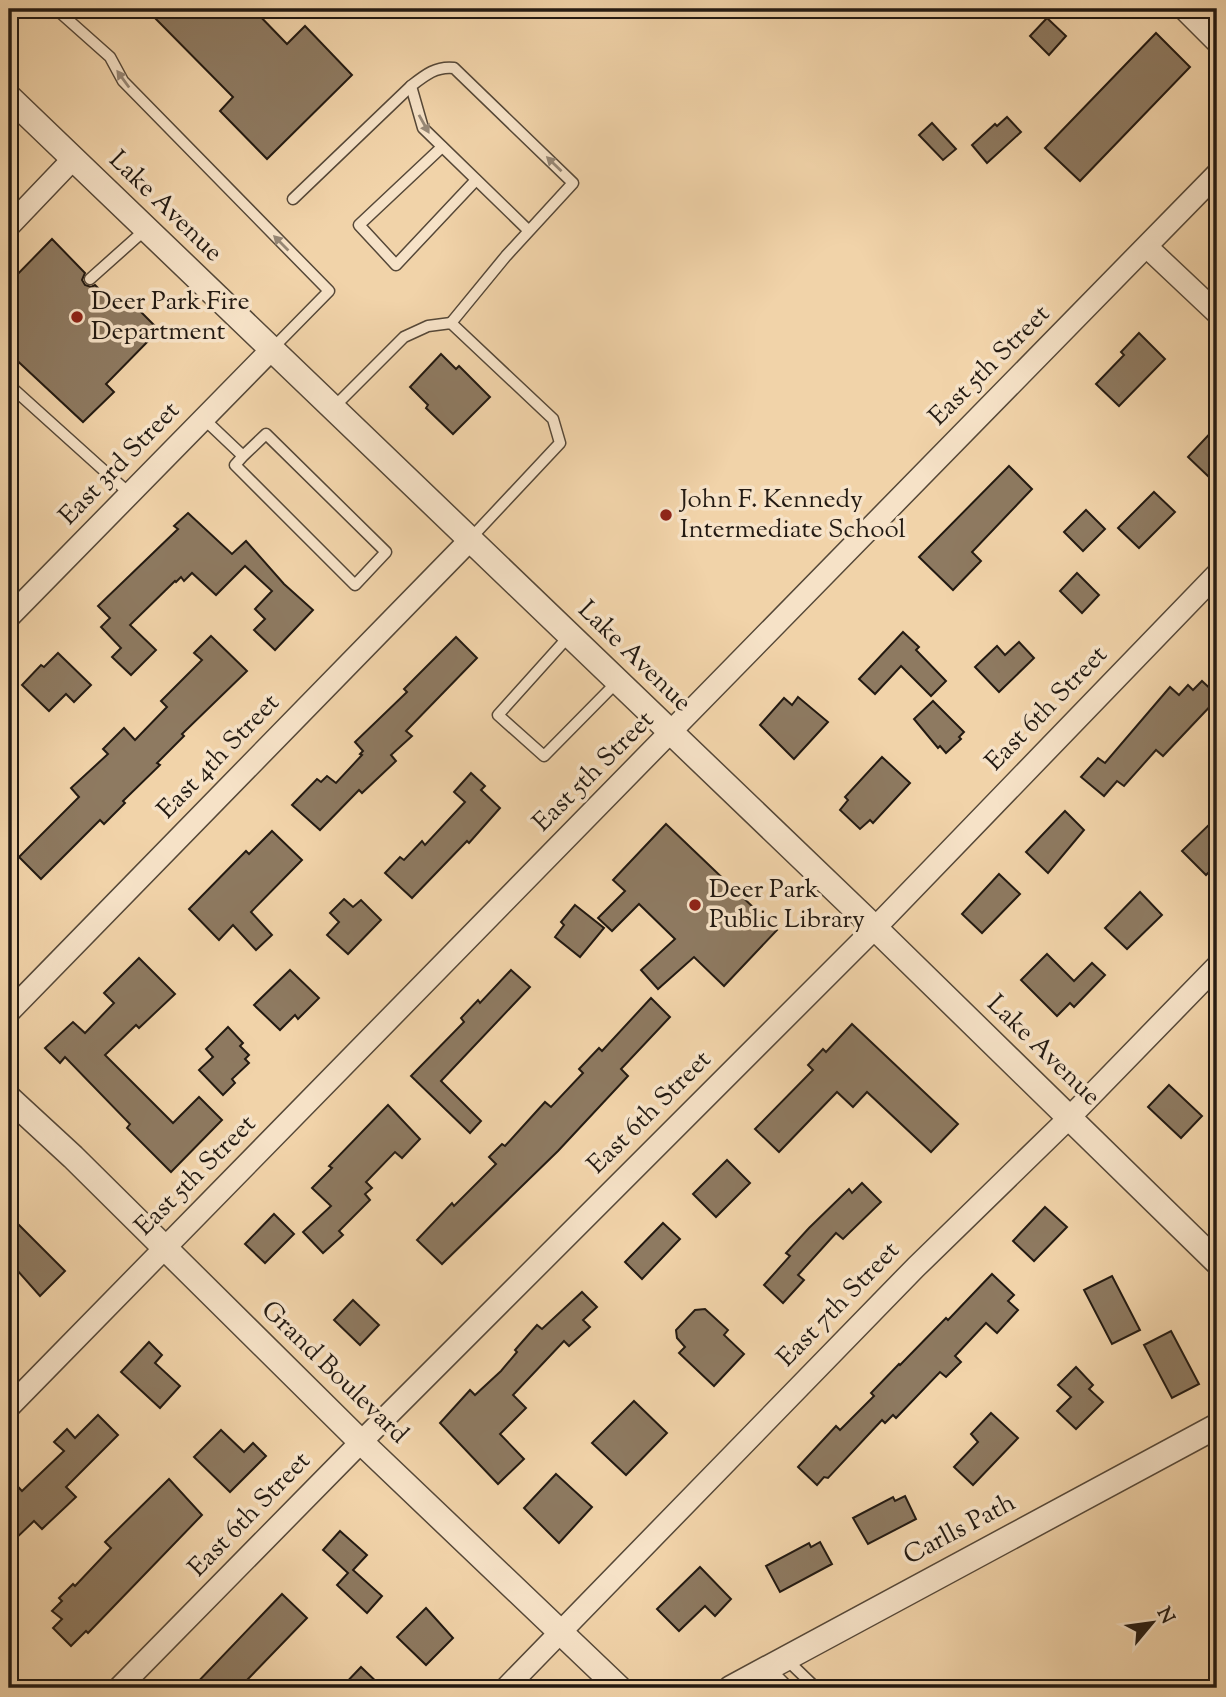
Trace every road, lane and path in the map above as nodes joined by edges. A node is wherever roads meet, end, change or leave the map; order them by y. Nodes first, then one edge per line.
1 (56, 9) edge
2 (1184, 9) edge
3 (1217, 41) edge
4 (411, 86) junction
5 (9, 97) edge
6 (442, 146) junction
7 (73, 159) junction
8 (1217, 174) edge
9 (476, 180) junction
10 (293, 199) dead end
11 (9, 226) edge
12 (146, 229) junction
13 (529, 231) junction
14 (1147, 247) junction
15 (90, 279) dead end
16 (1217, 313) edge
17 (451, 323) junction
18 (271, 350) junction
19 (9, 385) edge
20 (332, 409) junction
21 (204, 419) junction
22 (243, 456) junction
23 (130, 494) junction
24 (469, 541) junction
25 (1217, 574) edge
26 (9, 617) edge
27 (569, 636) junction
28 (617, 682) junction
29 (671, 733) junction
30 (875, 928) junction
31 (1217, 966) edge
32 (9, 1012) edge
33 (9, 1098) edge
34 (1069, 1118) junction
35 (165, 1247) junction
36 (1217, 1262) edge
37 (9, 1407) edge
38 (1217, 1426) edge
39 (361, 1442) junction
40 (562, 1631) junction
41 (777, 1663) junction
42 (119, 1688) edge
43 (506, 1688) edge
44 (620, 1688) edge
45 (731, 1688) edge
46 (789, 1688) edge
47 (816, 1688) edge

18 -> 1 lane
2 - 3 street
4 -> 6 lane
4 - 10 lane
13 -> 4 lane
5 - 7 street, Lake Avenue
6 - 9 lane
6 - 9 lane
7 - 11 street
7 - 12 street, Lake Avenue
8 - 14 street, East 5th Street
9 - 13 lane
12 - 15 lane
12 - 18 street, Lake Avenue
13 - 17 lane
14 - 16 street
14 - 29 street, East 5th Street
17 - 20 lane
17 - 24 lane
18 - 20 street, Lake Avenue
18 - 21 street, East 3rd Street
19 - 23 lane
20 - 24 street, Lake Avenue
21 - 22 lane
21 - 23 street, East 3rd Street
22 - 22 lane
23 - 26 street, East 3rd Street
24 - 27 street, Lake Avenue
24 - 32 street, East 4th Street
25 - 30 street, East 6th Street
27 - 28 street, Lake Avenue
27 - 28 lane
28 - 29 street, Lake Avenue
29 - 30 street, Lake Avenue
29 - 35 street, East 5th Street
30 - 34 street, Lake Avenue
30 - 39 street, East 6th Street
31 - 34 street, East 7th Street
33 - 35 street, Grand Boulevard
34 - 36 street, Lake Avenue
34 - 40 street, East 7th Street
35 - 37 street, East 5th Street
35 - 39 street, Grand Boulevard
38 - 41 street, Carlls Path
39 - 40 street, Grand Boulevard
39 - 42 street, East 6th Street
40 - 43 street, East 7th Street
40 - 44 street, Grand Boulevard
41 - 45 street, Carlls Path
41 - 46 lane
41 - 47 lane

